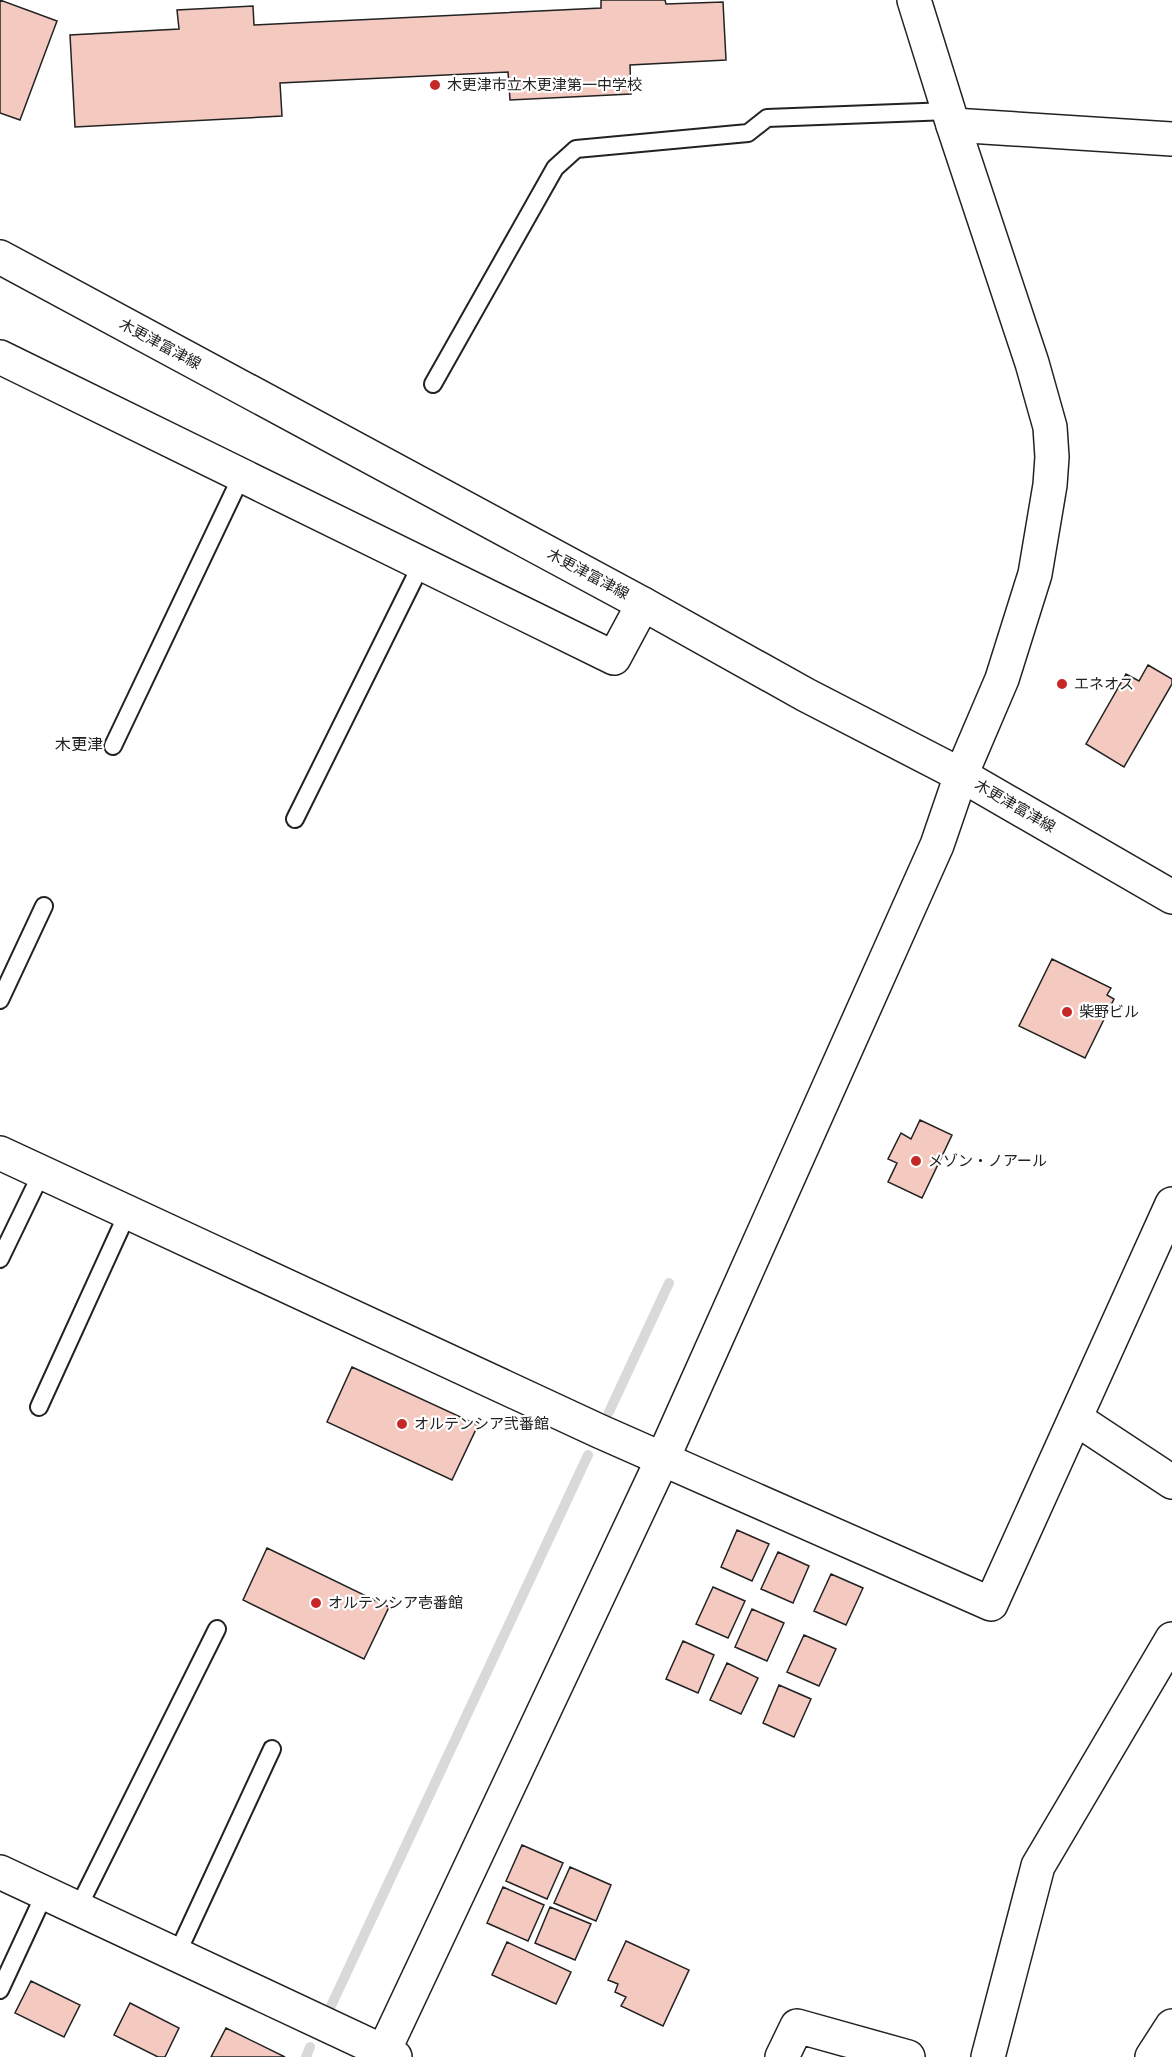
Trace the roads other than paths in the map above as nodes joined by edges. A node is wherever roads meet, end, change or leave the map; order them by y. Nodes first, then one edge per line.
1 (915, 0) edge
2 (951, 118) junction
3 (1172, 140) edge
4 (0, 257) edge
5 (0, 357) edge
6 (433, 384) dead end
7 (241, 477) junction
8 (421, 565) junction
9 (644, 604) junction
10 (113, 746) dead end
11 (961, 775) junction
12 (295, 819) dead end
13 (1172, 897) edge
14 (44, 906) dead end
15 (0, 1000) edge
16 (0, 1153) edge
17 (42, 1172) junction
18 (1172, 1204) edge
19 (128, 1212) junction
20 (0, 1259) edge
21 (39, 1407) dead end
22 (1075, 1418) junction
23 (663, 1458) junction
24 (1172, 1482) edge
25 (217, 1629) dead end
26 (1172, 1639) edge
27 (272, 1749) dead end
28 (0, 1872) edge
29 (45, 1893) junction
30 (78, 1908) junction
31 (177, 1954) junction
32 (0, 1990) edge
33 (1172, 2026) edge
34 (386, 2055) edge
35 (782, 2057) edge
36 (908, 2057) edge
37 (988, 2057) edge
38 (1152, 2057) edge

1 - 2 street
2 - 3 street
2 - 6 lane
2 - 11 street
4 - 9 street, 木更津富津線
5 - 7 street
7 - 8 street
7 - 10 lane
8 - 9 street
8 - 12 lane
9 - 11 street, 木更津富津線
11 - 13 street, 木更津富津線
11 - 23 street
14 - 15 lane
16 - 17 street
17 - 19 street
17 - 20 lane
18 - 22 street
19 - 21 lane
19 - 23 street
22 - 23 street
22 - 24 street
23 - 34 street
25 - 30 lane
26 - 37 street
27 - 31 lane
28 - 29 street
29 - 30 street
29 - 32 lane
30 - 31 street
31 - 34 street
33 - 38 street
35 - 36 street

